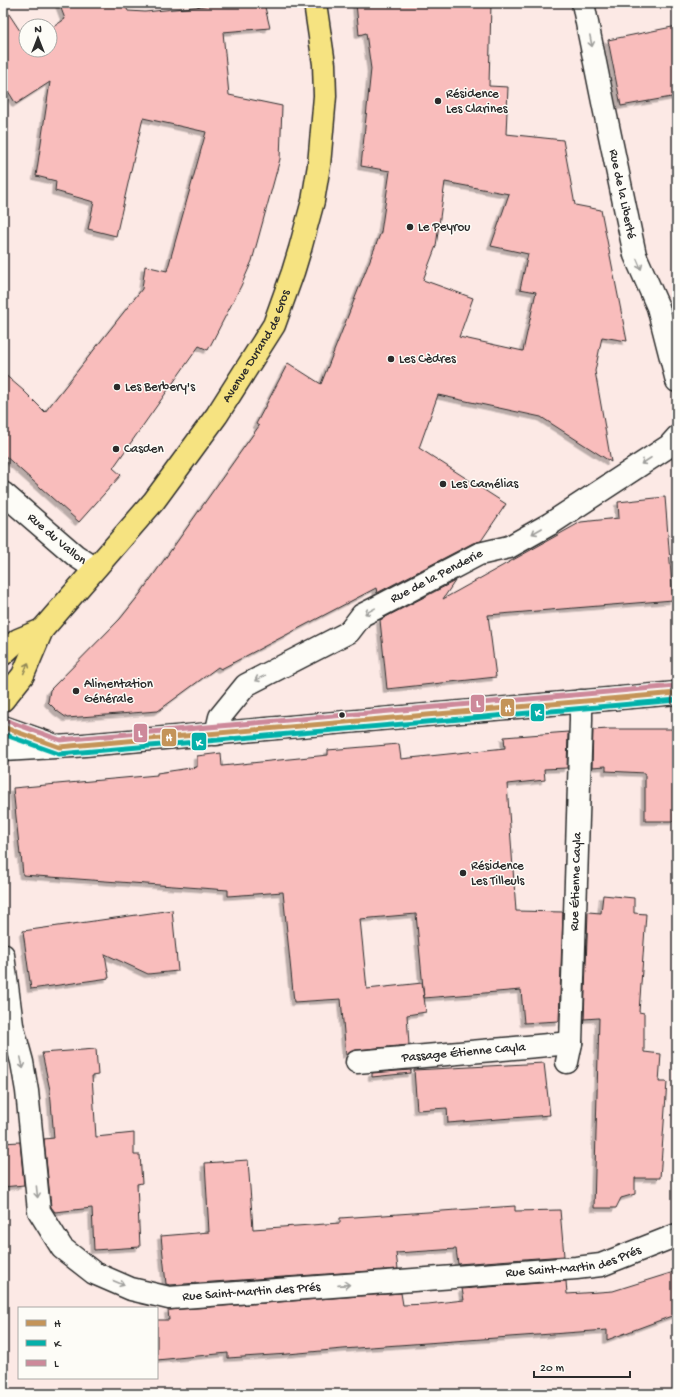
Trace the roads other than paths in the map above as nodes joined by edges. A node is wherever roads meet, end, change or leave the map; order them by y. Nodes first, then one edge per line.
1 (315, 3) edge
2 (584, 3) edge
3 (677, 381) edge
4 (677, 438) edge
5 (3, 493) edge
6 (94, 568) junction
7 (42, 630) junction
8 (3, 654) edge
9 (677, 694) edge
10 (3, 700) edge
11 (581, 701) junction
12 (3, 727) edge
13 (216, 734) junction
14 (59, 747) junction
15 (3, 750) edge
16 (3, 954) edge
17 (12, 1025) junction
18 (3, 1051) edge
19 (569, 1052) joint
20 (357, 1062) dead end
21 (677, 1235) edge

1 - 6 main road, Avenue Durand de Gros
2 -> 3 street, Rue de la Liberté
4 -> 13 street, Rue de la Penderie
5 - 6 street, Rue du Vallon
6 - 7 main road, Avenue Durand de Gros
7 - 8 main road, Avenue Durand de Gros
10 -> 7 main road, Avenue Durand de Gros
9 - 11 street
11 - 13 street
11 - 19 street, Rue Étienne Cayla
12 - 14 street
13 - 14 street
14 - 15 street
16 - 17 street, Rue Saint-Martin des Prés
17 - 18 street
17 -> 21 street, Rue Saint-Martin des Prés
19 - 20 street, Passage Étienne Cayla

